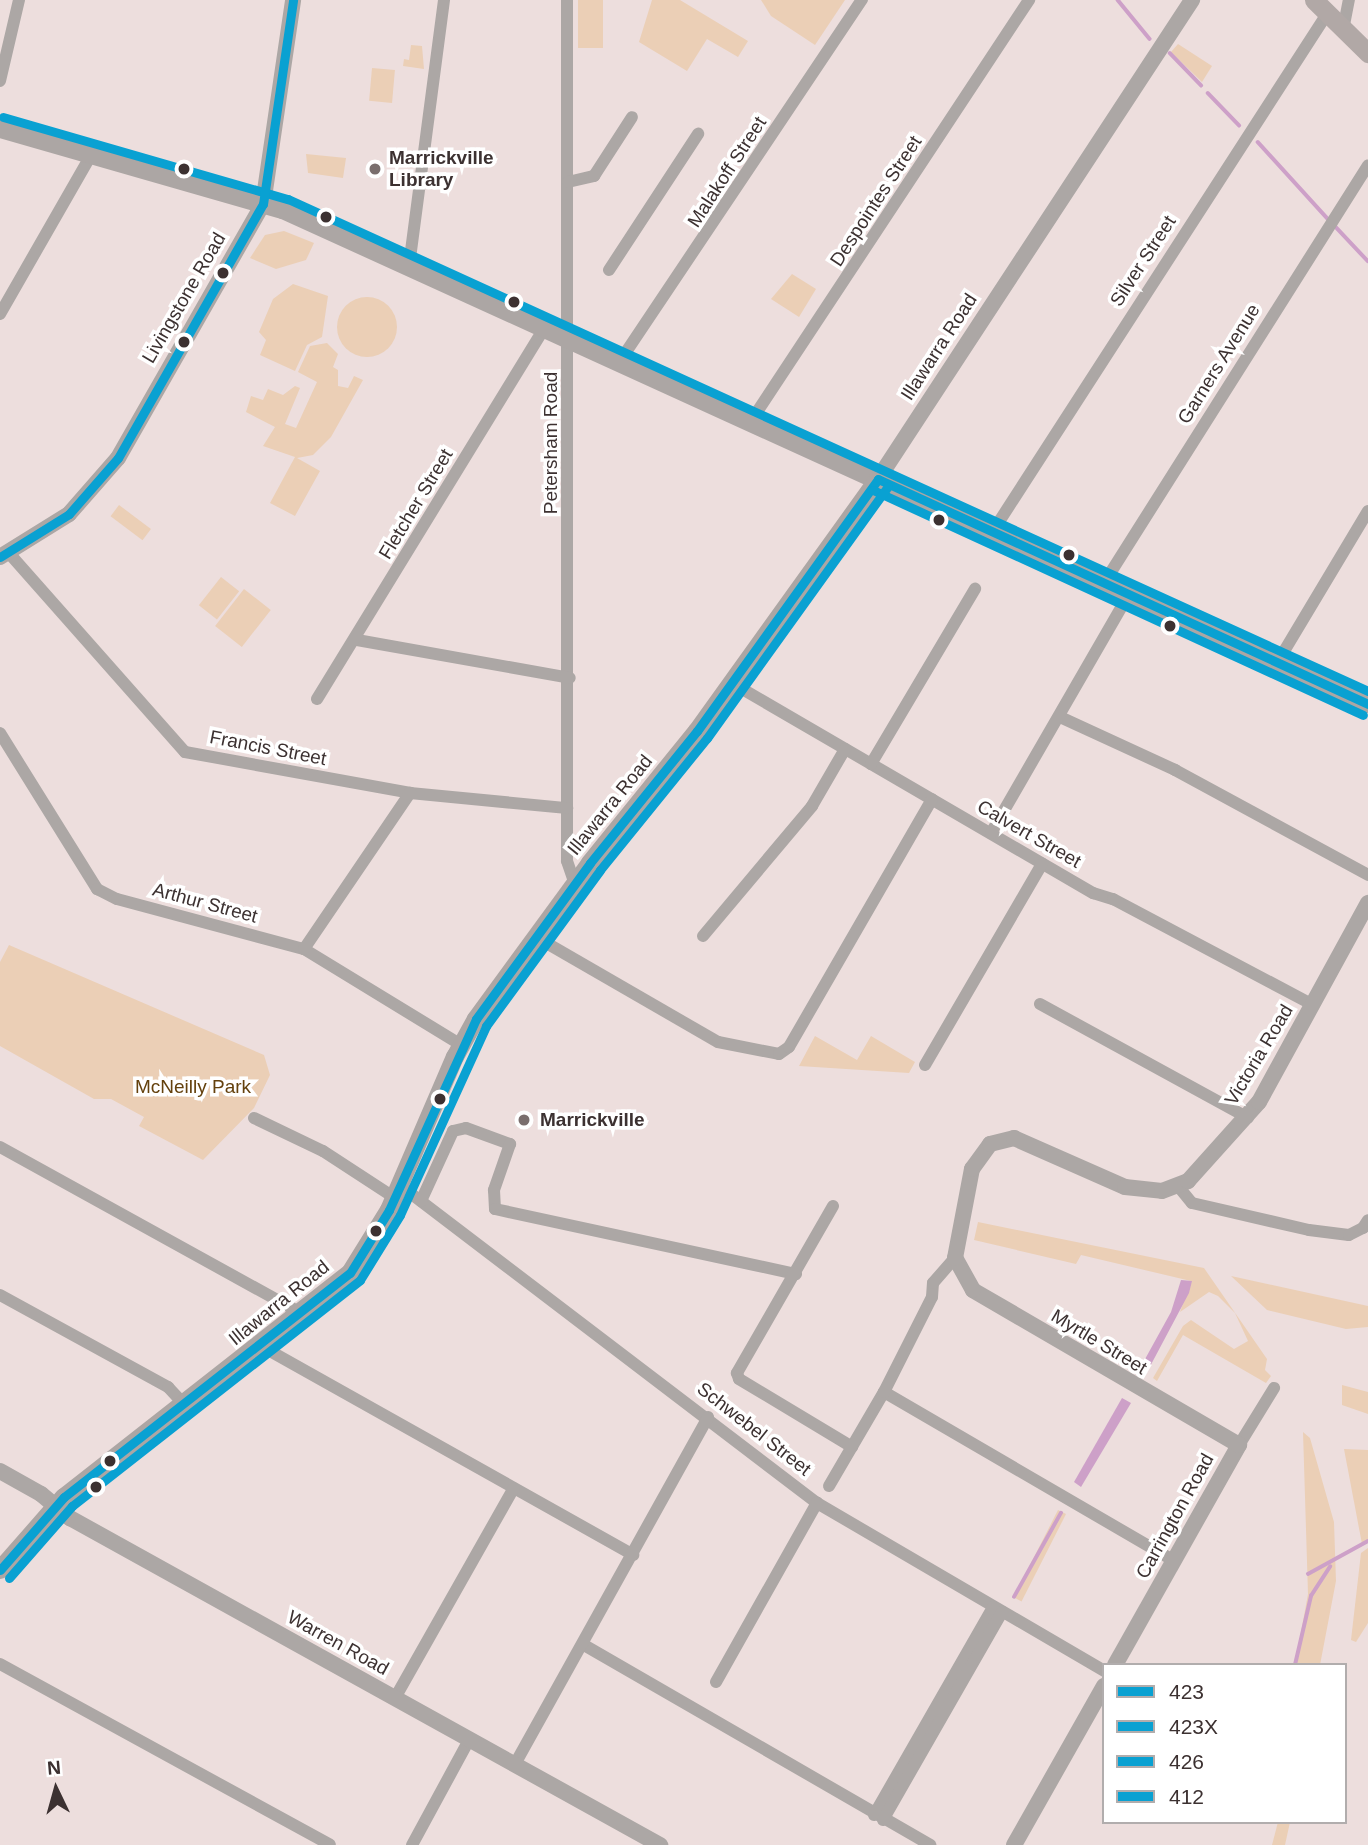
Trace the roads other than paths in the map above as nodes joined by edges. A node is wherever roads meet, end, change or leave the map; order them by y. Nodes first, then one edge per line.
1 (19, 0) edge
2 (293, 0) edge
3 (444, 0) edge
4 (567, 0) edge
5 (862, 0) edge
6 (1029, 0) edge
7 (1192, 0) edge
8 (1347, 0) edge
9 (1321, 7) edge
10 (1343, 30) junction
11 (1368, 53) edge
12 (0, 81) edge
13 (632, 117) dead end
14 (0, 129) edge
15 (698, 134) dead end
16 (91, 155) junction
17 (1368, 166) edge
18 (568, 181) junction
19 (263, 204) junction
20 (409, 266) junction
21 (610, 270) dead end
22 (0, 314) edge
23 (545, 327) junction
24 (570, 339) junction
25 (620, 361) junction
26 (751, 421) junction
27 (878, 479) junction
28 (1368, 511) edge
29 (993, 531) junction
30 (4, 554) edge
31 (1104, 583) junction
32 (975, 589) dead end
33 (1129, 594) junction
34 (357, 640) junction
35 (1277, 663) junction
36 (570, 678) junction
37 (732, 683) junction
38 (317, 699) dead end
39 (1368, 704) edge
40 (1060, 718) junction
41 (0, 733) edge
42 (845, 749) junction
43 (871, 764) junction
44 (410, 793) junction
45 (932, 799) junction
46 (567, 808) junction
47 (991, 833) junction
48 (1042, 864) junction
49 (1368, 875) edge
50 (575, 884) junction
51 (1368, 903) edge
52 (703, 936) dead end
53 (536, 937) junction
54 (304, 950) junction
55 (1040, 1004) dead end
56 (1313, 1005) junction
57 (458, 1052) junction
58 (925, 1065) dead end
59 (254, 1118) dead end
60 (1248, 1118) junction
61 (0, 1147) edge
62 (1178, 1186) junction
63 (398, 1192) junction
64 (421, 1201) junction
65 (833, 1206) dead end
66 (1368, 1220) edge
67 (955, 1258) junction
68 (796, 1274) junction
69 (0, 1295) edge
70 (302, 1314) junction
71 (261, 1346) junction
72 (1274, 1388) dead end
73 (884, 1392) junction
74 (185, 1405) junction
75 (708, 1417) junction
76 (1239, 1445) junction
77 (852, 1447) junction
78 (0, 1471) edge
79 (829, 1486) dead end
80 (514, 1488) junction
81 (817, 1503) junction
82 (55, 1506) junction
83 (633, 1555) junction
84 (1174, 1560) junction
85 (0, 1570) edge
86 (997, 1610) junction
87 (584, 1645) junction
88 (1116, 1663) edge
89 (0, 1664) edge
90 (1102, 1670) edge
91 (716, 1682) dead end
92 (1102, 1689) edge
93 (395, 1698) junction
94 (469, 1740) junction
95 (515, 1764) junction
96 (878, 1817) junction
97 (330, 1845) edge
98 (412, 1845) edge
99 (660, 1845) edge
100 (930, 1845) edge
101 (1014, 1845) edge

1 - 12 street
2 - 19 street, Livingstone Road
3 - 20 street
4 - 18 street, Petersham Road
5 - 25 street, Malakoff Street
6 - 26 street, Despointes Street
7 - 27 street, Illawarra Road
8 - 9 street
8 - 10 street
9 - 10 main road
9 - 29 street, Silver Street
10 - 11 main road
13 - 18 street
14 - 16 main road
15 - 21 street
16 - 19 main road
16 - 22 street
17 - 31 street, Garners Avenue
18 - 24 street, Petersham Road
19 - 20 main road
19 - 30 street, Livingstone Road
20 - 23 main road
23 - 24 main road
23 - 34 street, Fletcher Street
24 - 25 main road
24 - 36 street, Petersham Road
25 - 26 main road
26 - 27 main road
27 - 29 main road
27 - 37 main road, Illawarra Road
28 - 35 street
29 - 31 main road
30 - 44 street, Francis Street
31 - 33 main road
32 - 43 street
33 - 35 main road
33 - 40 street
34 - 36 street
34 - 38 street, Fletcher Street
35 - 39 main road
36 - 46 street, Petersham Road
37 - 42 street, Calvert Street
37 - 50 main road, Illawarra Road
40 - 47 street
40 - 49 street
41 - 54 street, Arthur Street
42 - 43 street, Calvert Street
42 - 52 street
43 - 45 street, Calvert Street
44 - 46 street, Francis Street
44 - 54 street
45 - 47 street, Calvert Street
45 - 53 street
46 - 50 street, Petersham Road
47 - 48 street, Calvert Street
48 - 56 street, Calvert Street
48 - 58 street
50 - 53 main road, Illawarra Road
51 - 56 street, Victoria Road
53 - 57 main road, Illawarra Road
54 - 57 street, Arthur Street
55 - 60 street
56 - 60 street, Victoria Road
57 - 63 main road, Illawarra Road
59 - 63 street, Schwebel Street
60 - 62 street, Victoria Road
61 - 70 street
62 - 66 street
62 - 67 street
63 - 64 street, Schwebel Street
63 - 70 main road, Illawarra Road
64 - 68 street
64 - 75 street, Schwebel Street
65 - 68 street
67 - 73 street
67 - 76 street, Myrtle Street
68 - 77 street
69 - 74 street
70 - 71 main road, Illawarra Road
71 - 74 main road, Illawarra Road
71 - 80 street
72 - 76 street, Carrington Road
73 - 77 street
73 - 84 street
74 - 82 main road, Illawarra Road
75 - 81 street, Schwebel Street
75 - 83 street
76 - 84 street, Carrington Road
77 - 79 street
78 - 82 street, Warren Road
80 - 83 street
80 - 93 street
81 - 86 street, Schwebel Street
81 - 91 street
82 - 85 main road, Illawarra Road
82 - 93 street, Warren Road
83 - 87 street
84 - 88 street, Carrington Road
86 - 90 street, Schwebel Street
86 - 96 street
87 - 95 street
87 - 96 street
89 - 97 street
92 - 101 street
93 - 94 street, Warren Road
94 - 95 street, Warren Road
94 - 98 street
95 - 99 street, Warren Road
96 - 100 street

